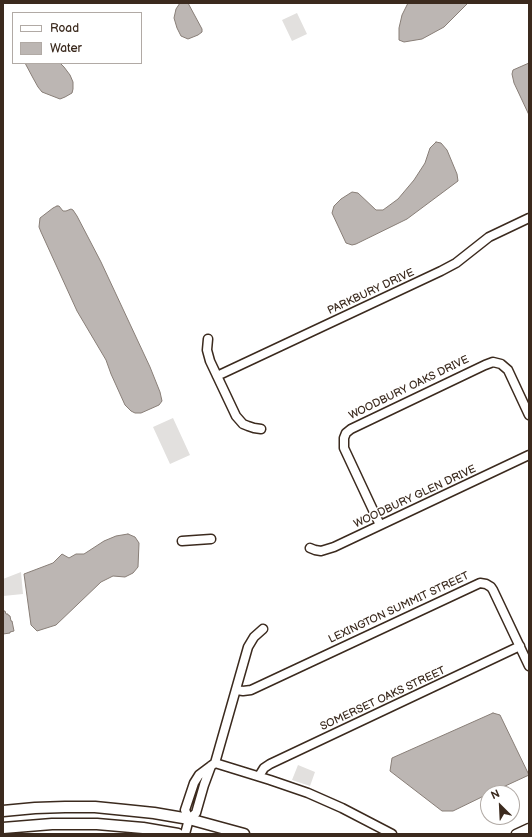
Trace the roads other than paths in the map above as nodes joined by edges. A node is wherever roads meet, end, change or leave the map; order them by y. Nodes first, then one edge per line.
1 (529, 218) edge
2 (208, 339) dead end
3 (217, 376) junction
4 (529, 415) edge
5 (261, 429) dead end
6 (529, 456) edge
7 (380, 525) junction
8 (211, 539) dead end
9 (182, 541) dead end
10 (310, 548) dead end
11 (263, 629) dead end
12 (520, 646) junction
13 (529, 666) edge
14 (237, 690) junction
15 (213, 764) junction
16 (259, 776) junction
17 (3, 811) edge
18 (189, 819) junction
19 (3, 828) edge
20 (529, 828) edge
21 (178, 834) edge
22 (185, 834) edge
23 (244, 834) edge
24 (392, 834) edge
25 (516, 834) edge

1 - 3 street, PARKBURY DRIVE
2 - 3 street
3 - 5 street
4 - 7 street, WOODBURY OAKS DRIVE
6 - 7 street, WOODBURY GLEN DRIVE
7 - 10 street, WOODBURY GLEN DRIVE
8 - 9 street
11 - 14 street
12 - 13 street, LEXINGTON SUMMIT STREET
12 - 14 street, LEXINGTON SUMMIT STREET
12 - 16 street, SOMERSET OAKS STREET
14 - 15 street
15 - 16 street
15 - 18 street
16 - 24 street
17 - 18 street
18 - 22 street
18 - 23 street
19 - 21 street
20 - 25 street

